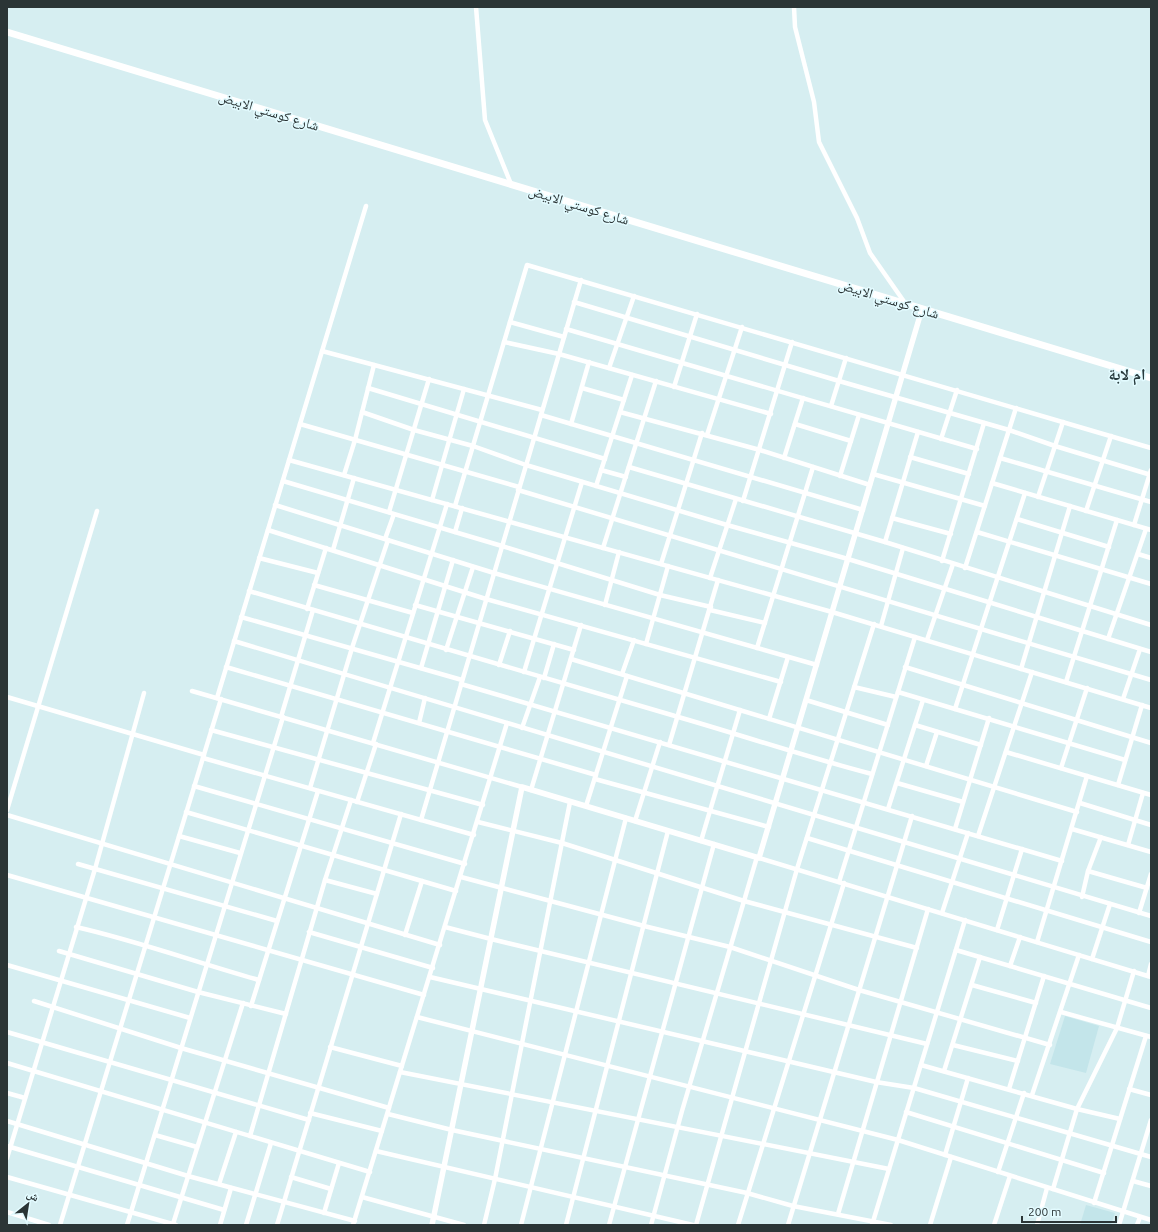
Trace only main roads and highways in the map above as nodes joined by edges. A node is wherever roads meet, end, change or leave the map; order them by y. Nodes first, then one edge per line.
1 (7, 32) edge
2 (922, 309) junction
3 (1151, 378) edge
4 (432, 1225) edge

1 - 2 highway, شارع كوستي الابيض
2 - 3 highway, شارع كوستي الابيض
2 - 4 main road

